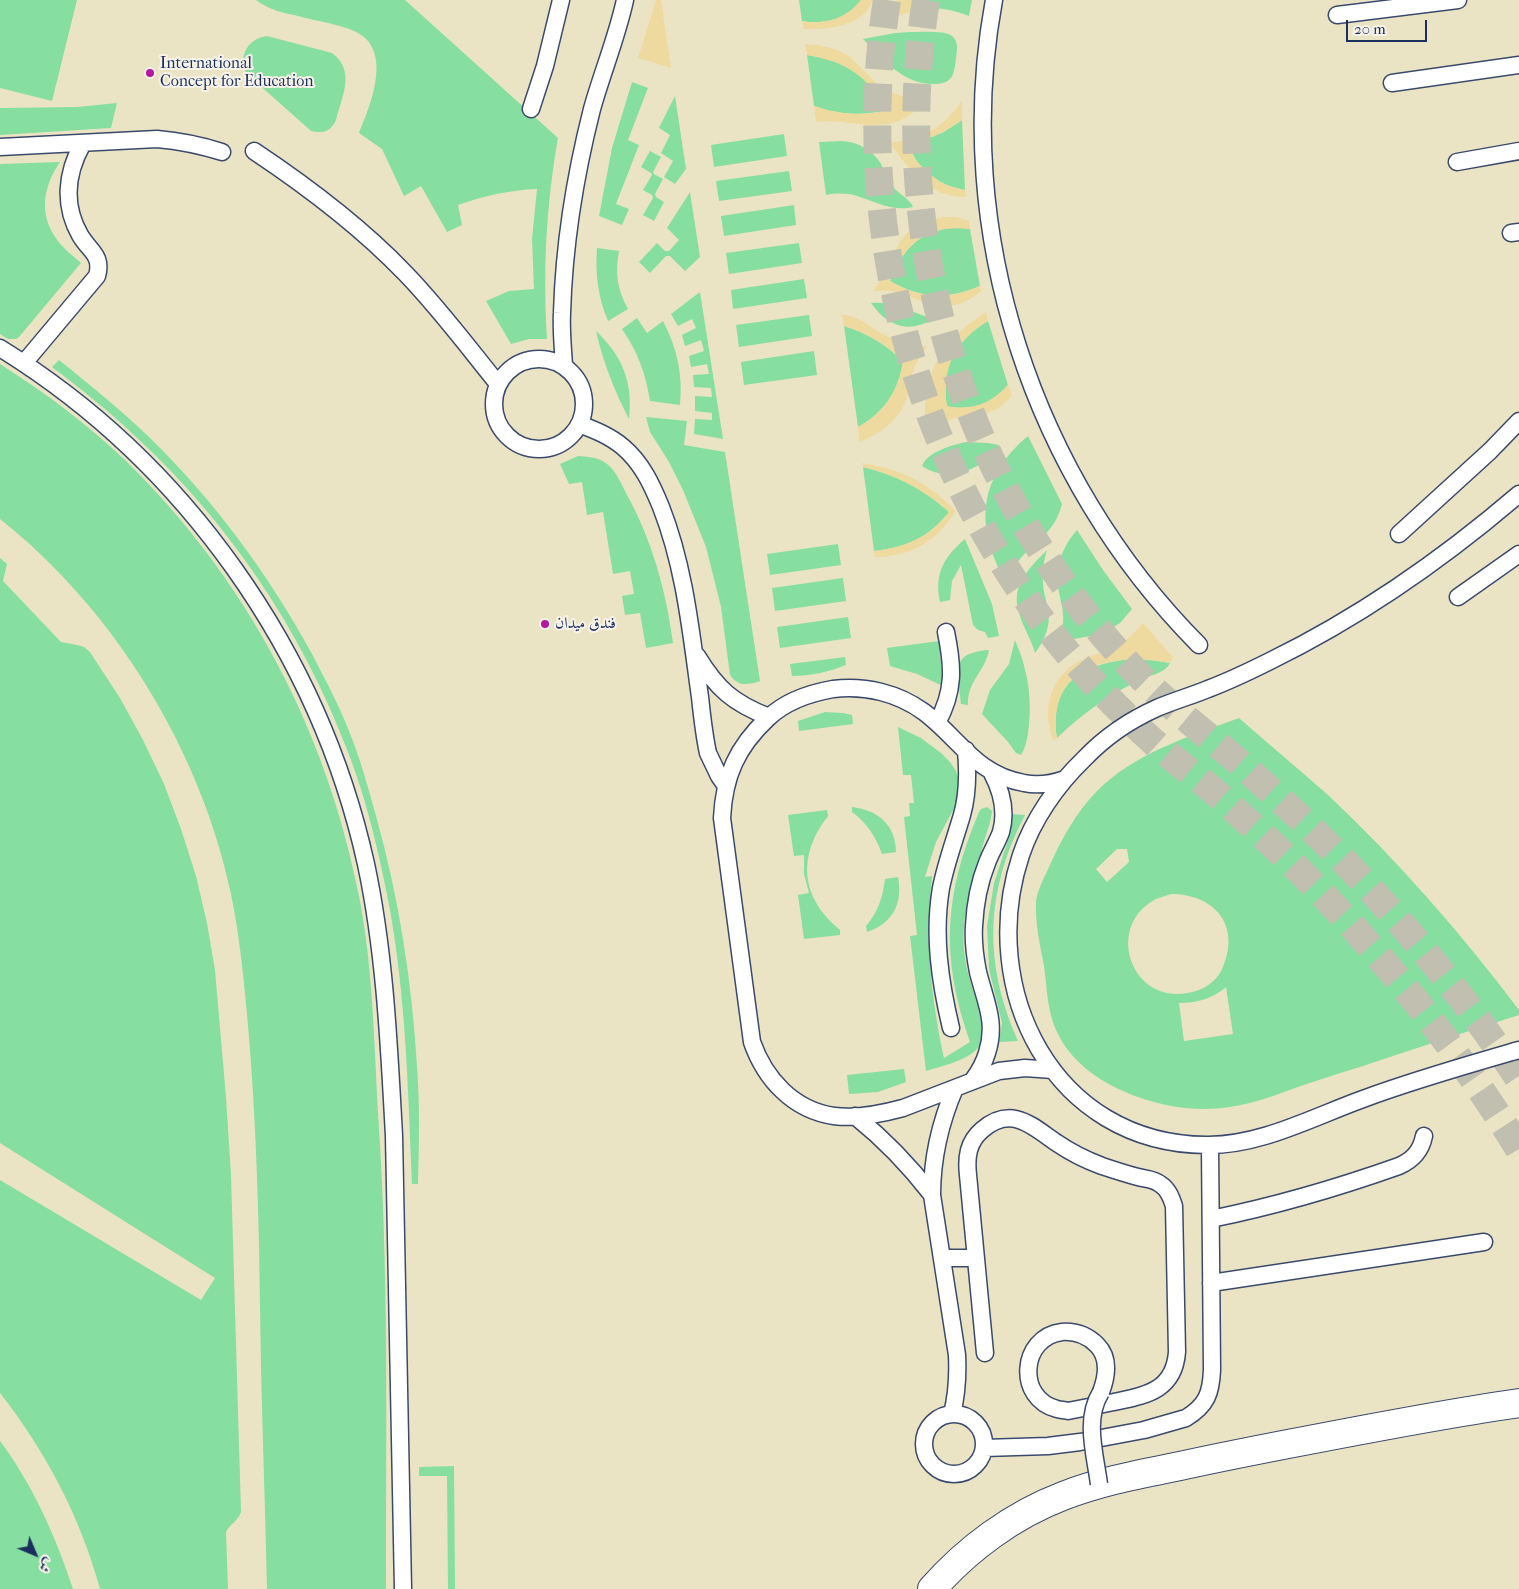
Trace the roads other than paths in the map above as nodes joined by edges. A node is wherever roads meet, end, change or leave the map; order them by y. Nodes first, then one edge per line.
1 (561, 0) edge
2 (625, 0) edge
3 (994, 0) edge
4 (1458, 0) edge
5 (1337, 15) dead end
6 (1519, 65) edge
7 (1392, 83) dead end
8 (531, 110) dead end
9 (83, 143) junction
10 (0, 147) edge
11 (254, 151) dead end
12 (1519, 151) edge
13 (222, 152) dead end
14 (1457, 162) dead end
15 (0, 348) edge
16 (24, 363) junction
17 (564, 366) junction
18 (498, 384) junction
19 (1519, 421) edge
20 (580, 424) junction
21 (1519, 494) edge
22 (1399, 534) dead end
23 (1519, 554) edge
24 (1458, 597) dead end
25 (946, 632) dead end
26 (1199, 645) dead end
27 (693, 650) junction
28 (770, 717) junction
29 (937, 723) junction
30 (966, 750) junction
31 (992, 773) junction
32 (1065, 779) junction
33 (726, 786) junction
34 (951, 1028) dead end
35 (1519, 1050) edge
36 (1053, 1070) junction
37 (973, 1080) junction
38 (955, 1088) junction
39 (855, 1116) junction
40 (1424, 1136) dead end
41 (1210, 1146) junction
42 (932, 1195) junction
43 (1211, 1219) junction
44 (1484, 1242) dead end
45 (942, 1258) junction
46 (976, 1258) junction
47 (1211, 1283) junction
48 (985, 1354) dead end
49 (1519, 1403) edge
50 (952, 1414) junction
51 (984, 1448) junction
52 (1099, 1484) junction
53 (404, 1589) edge
54 (932, 1589) edge

1 - 8 lane
2 - 17 lane
3 - 26 lane
4 - 5 lane
6 - 7 lane
9 - 10 lane
9 - 13 lane
9 - 16 lane
11 - 18 lane
12 - 14 lane
15 - 16 lane
16 - 53 lane
17 - 18 lane
17 - 20 lane
18 - 20 lane
19 - 22 lane
20 - 27 lane
21 - 32 lane
23 - 24 lane
25 - 29 lane
27 - 28 lane
27 - 33 lane
28 - 29 lane
28 - 33 lane
29 - 30 lane
30 - 31 lane
30 - 34 lane
31 - 32 lane
31 - 37 lane
32 - 36 lane
33 - 39 lane
35 - 41 lane
36 - 37 lane
36 - 41 lane
37 - 38 lane
38 - 39 lane
38 - 42 lane
39 - 42 lane
40 - 43 lane
41 - 43 lane
42 - 45 lane
43 - 47 lane
44 - 47 lane
45 - 46 lane
45 - 50 lane
46 - 48 lane
46 - 52 lane, bridge
47 - 51 lane
49 - 52 main road
50 - 51 lane
50 - 51 lane
52 - 54 main road

